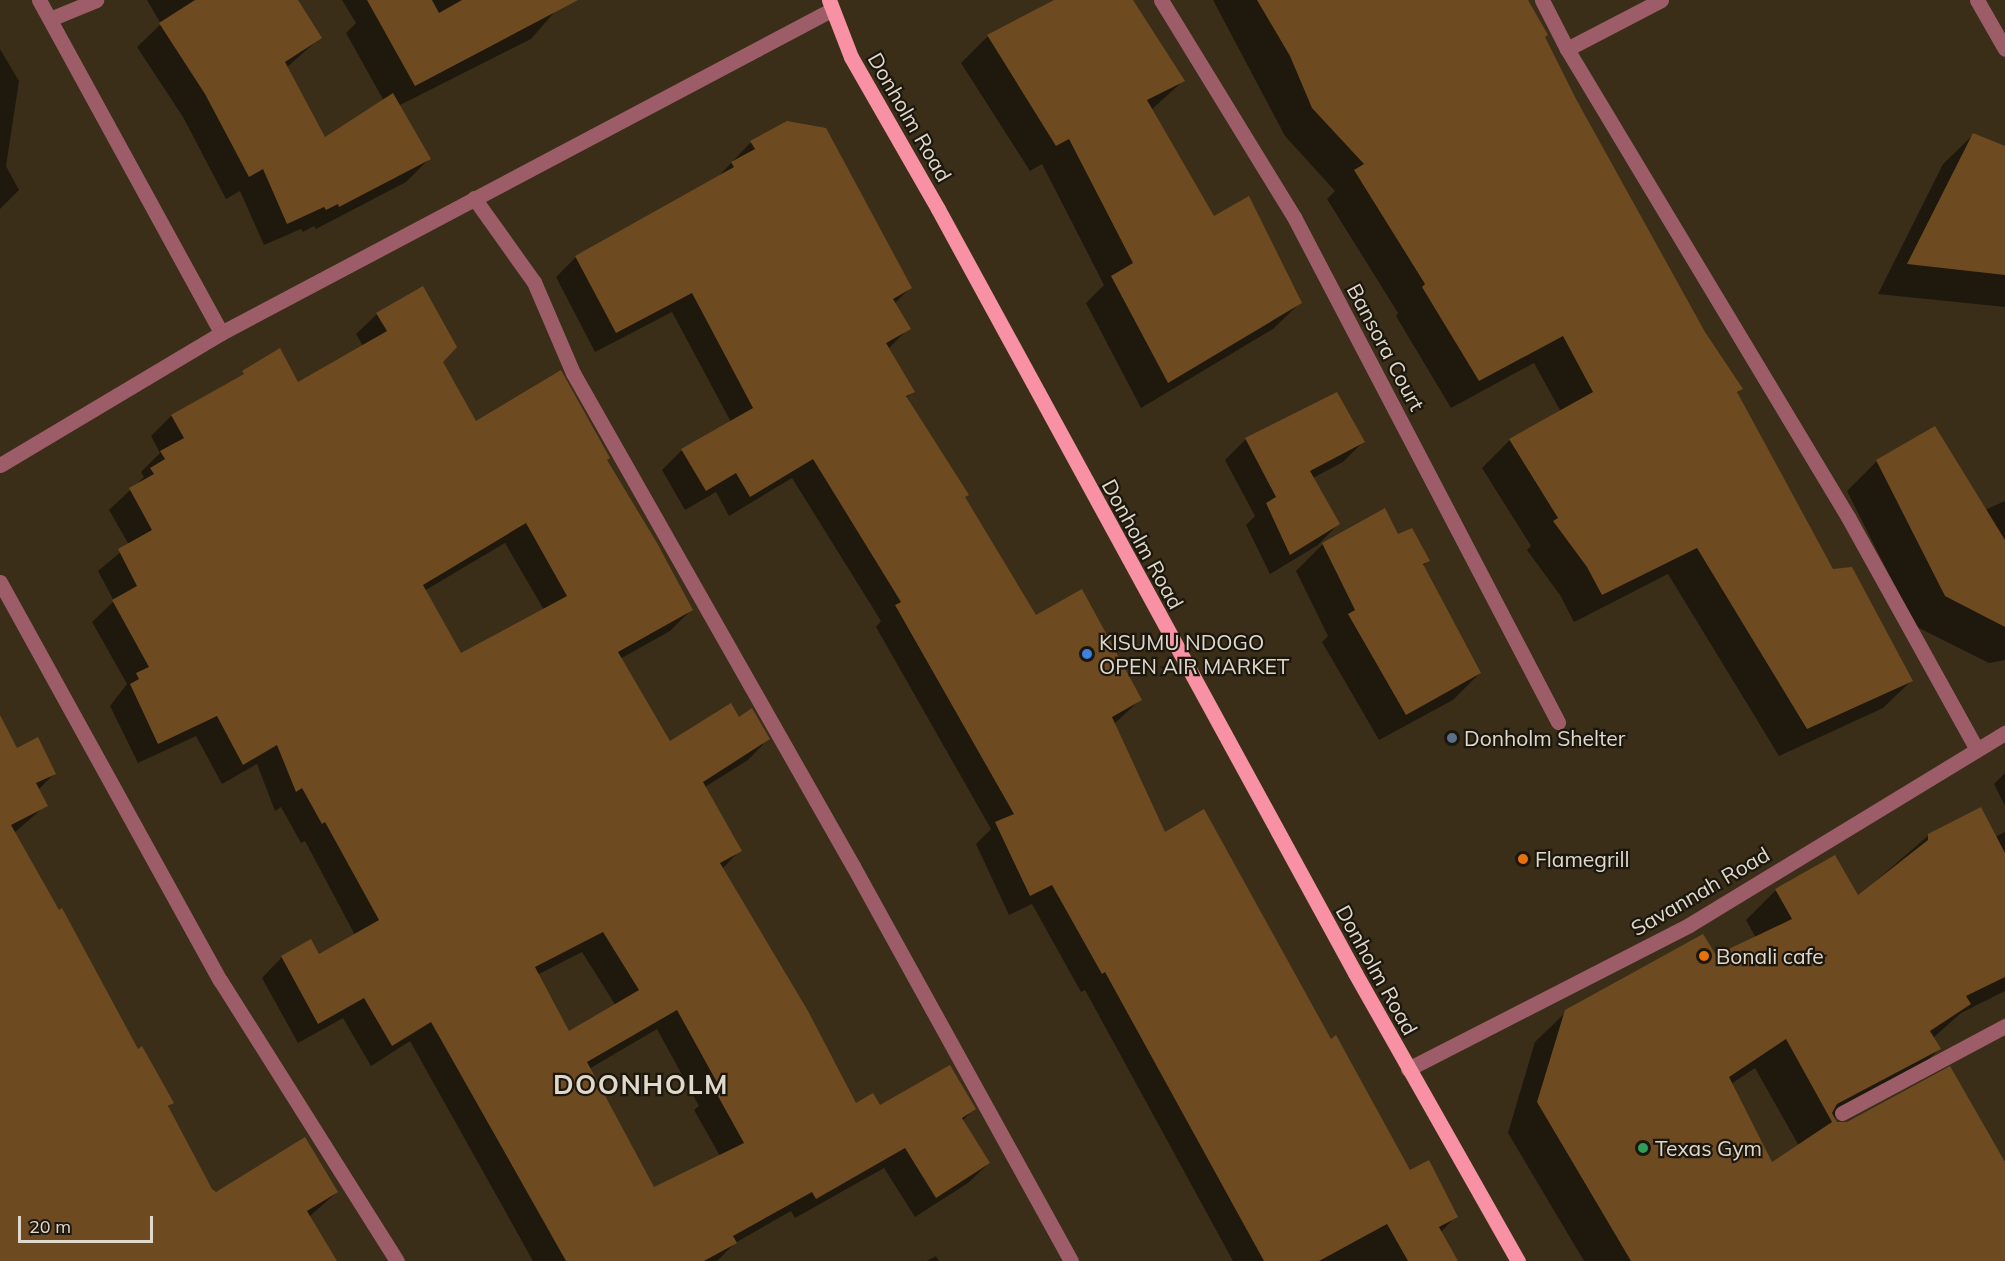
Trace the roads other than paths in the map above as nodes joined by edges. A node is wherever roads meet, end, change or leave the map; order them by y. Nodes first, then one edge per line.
1 (39, 0) edge
2 (96, 0) edge
3 (1161, 0) edge
4 (1542, 0) edge
5 (1661, 0) edge
6 (1977, 0) edge
7 (830, 5) edge
8 (50, 19) junction
9 (1567, 49) junction
10 (2005, 50) edge
11 (474, 198) junction
12 (221, 333) junction
13 (0, 465) edge
14 (0, 582) edge
15 (1558, 722) dead end
16 (2005, 733) edge
17 (1977, 750) junction
18 (2005, 1026) edge
19 (1408, 1069) junction
20 (1842, 1113) dead end
21 (397, 1261) edge
22 (1071, 1261) edge
23 (1518, 1261) edge

1 - 8 street
2 - 8 street
3 - 15 street, Bansora Court
4 - 9 street
5 - 9 street
6 - 10 street
7 - 11 street
7 - 19 main road, Donholm Road
8 - 12 street
9 - 17 street
11 - 12 street
11 - 22 street
12 - 13 street
14 - 21 street
16 - 17 street, Savannah Road
17 - 19 street, Savannah Road
18 - 20 street
19 - 23 main road, Donholm Road

